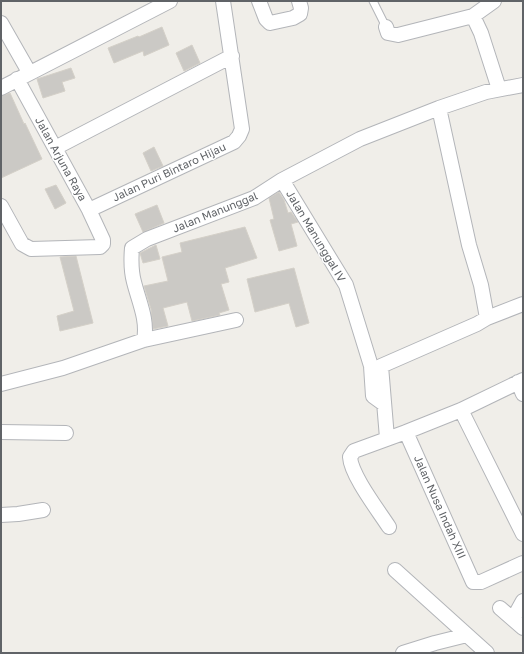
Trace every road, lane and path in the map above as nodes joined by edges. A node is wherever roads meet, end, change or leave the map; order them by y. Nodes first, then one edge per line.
1 (170, 1) edge
2 (223, 1) edge
3 (260, 1) edge
4 (299, 1) edge
5 (374, 1) edge
6 (494, 1) edge
7 (473, 16) junction
8 (1, 23) edge
9 (386, 27) joint
10 (232, 56) junction
11 (29, 72) junction
12 (17, 79) junction
13 (523, 85) edge
14 (1, 88) edge
15 (499, 89) junction
16 (439, 108) junction
17 (55, 148) junction
18 (282, 180) junction
19 (1, 206) edge
20 (89, 210) junction
21 (523, 304) edge
22 (487, 318) junction
23 (236, 320) dead end
24 (144, 340) junction
25 (1, 384) edge
26 (521, 385) edge
27 (384, 404) junction
28 (461, 410) junction
29 (1, 432) edge
30 (406, 432) junction
31 (66, 433) dead end
32 (387, 438) junction
33 (42, 510) dead end
34 (1, 515) edge
35 (389, 527) dead end
36 (523, 534) edge
37 (523, 563) edge
38 (394, 570) dead end
39 (523, 601) edge
40 (500, 608) dead end
41 (518, 624) edge
42 (467, 635) junction
43 (403, 653) edge
44 (487, 653) edge

1 - 11 street
2 - 10 street, Jalan Puri Bintaro Hijau
3 - 4 street
5 - 9 lane
6 - 7 street
7 - 9 street
7 - 15 street
8 - 11 street
10 - 17 street
10 - 20 street, Jalan Puri Bintaro Hijau
11 - 12 street
12 - 14 street
12 - 17 street, Jalan Arjuna Raya
13 - 15 street, Jalan Manunggal
15 - 16 street, Jalan Manunggal
16 - 18 street, Jalan Manunggal
16 - 22 street
17 - 20 street, Jalan Arjuna Raya
18 - 24 street, Jalan Manunggal
18 - 27 street, Jalan Manunggal IV
19 - 20 street, Jalan Arjuna Raya
21 - 22 street
22 - 27 street
23 - 24 street
24 - 25 street
26 - 28 street
27 - 32 street
28 - 30 street
28 - 36 street
29 - 31 street
30 - 32 street
30 - 37 street, Jalan Nusa Indah XIII
32 - 35 street
33 - 34 street
38 - 42 street
39 - 41 street
40 - 41 street
42 - 43 street
42 - 44 street

